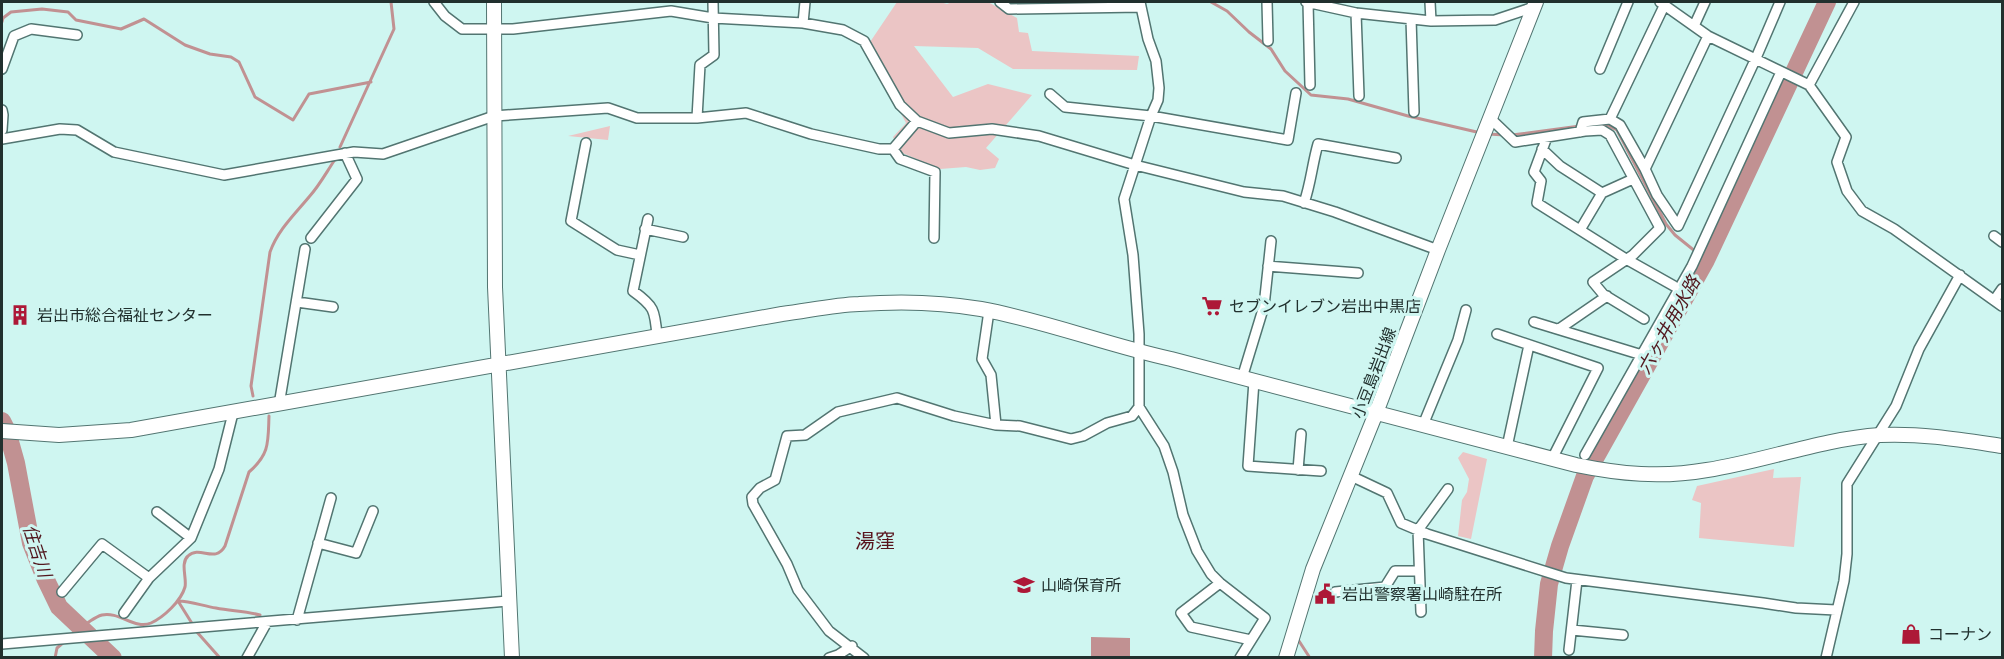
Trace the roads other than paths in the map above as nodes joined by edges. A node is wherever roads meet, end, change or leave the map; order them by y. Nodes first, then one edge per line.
1 (434, 2) edge
2 (494, 2) edge
3 (713, 2) edge
4 (805, 2) edge
5 (1000, 2) edge
6 (1267, 2) edge
7 (1307, 2) edge
8 (1430, 2) edge
9 (1628, 2) edge
10 (1705, 2) edge
11 (1780, 2) edge
12 (1854, 2) edge
13 (1141, 4) edge
14 (1535, 4) edge
15 (1662, 4) edge
16 (1044, 5) edge
17 (1091, 5) edge
18 (1356, 13) junction
19 (713, 18) junction
20 (1411, 19) junction
21 (1431, 21) junction
22 (802, 23) junction
23 (1694, 26) junction
24 (494, 28) junction
25 (77, 35) dead end
26 (1708, 36) junction
27 (1268, 41) dead end
28 (1756, 58) junction
29 (2, 69) edge
30 (1600, 69) dead end
31 (1783, 74) junction
32 (1310, 85) dead end
33 (1808, 85) junction
34 (1296, 93) dead end
35 (1050, 94) dead end
36 (1359, 96) dead end
37 (2, 110) edge
38 (1414, 112) dead end
39 (494, 116) junction
40 (1150, 116) junction
41 (697, 118) junction
42 (1491, 118) junction
43 (1610, 119) junction
44 (917, 121) junction
45 (2, 130) edge
46 (1580, 132) junction
47 (1546, 137) junction
48 (2, 139) edge
49 (585, 143) dead end
50 (893, 149) junction
51 (1542, 149) junction
52 (345, 153) junction
53 (1396, 158) dead end
54 (1135, 165) junction
55 (1645, 169) junction
56 (1633, 179) junction
57 (1602, 194) junction
58 (1304, 203) junction
59 (648, 219) dead end
60 (645, 229) junction
61 (1580, 230) junction
62 (1994, 236) dead end
63 (683, 237) dead end
64 (311, 238) dead end
65 (934, 238) dead end
66 (1271, 241) dead end
67 (2002, 242) edge
68 (305, 249) dead end
69 (1438, 250) junction
70 (640, 255) junction
71 (1626, 259) junction
72 (1268, 266) junction
73 (1358, 273) dead end
74 (1960, 275) junction
75 (1674, 286) dead end
76 (2002, 289) edge
77 (1607, 296) junction
78 (297, 302) junction
79 (1999, 302) edge
80 (333, 307) dead end
81 (1466, 310) dead end
82 (989, 311) junction
83 (1644, 319) dead end
84 (1534, 322) dead end
85 (1559, 329) junction
86 (1497, 334) dead end
87 (657, 336) junction
88 (1529, 345) junction
89 (1140, 352) junction
90 (1642, 355) junction
91 (499, 365) junction
92 (1248, 379) junction
93 (279, 405) junction
94 (1139, 407) junction
95 (233, 413) junction
96 (1376, 413) junction
97 (996, 425) junction
98 (1423, 425) junction
99 (2, 431) edge
100 (1301, 434) dead end
101 (1880, 435) junction
102 (2002, 446) edge
103 (1507, 447) junction
104 (1585, 455) dead end
105 (1552, 459) junction
106 (1298, 470) junction
107 (1321, 471) dead end
108 (1352, 476) junction
109 (1448, 489) dead end
110 (331, 498) dead end
111 (374, 511) dead end
112 (157, 512) dead end
113 (1418, 530) junction
114 (191, 538) junction
115 (318, 543) junction
116 (1419, 572) junction
117 (149, 578) junction
118 (1577, 580) junction
119 (1220, 583) junction
120 (62, 592) dead end
121 (1335, 592) dead end
122 (508, 601) junction
123 (1836, 610) junction
124 (1421, 612) dead end
125 (124, 613) dead end
126 (297, 620) junction
127 (267, 622) junction
128 (1572, 630) junction
129 (1623, 635) dead end
130 (1251, 640) junction
131 (2, 644) edge
132 (852, 646) junction
133 (1569, 650) dead end
134 (247, 657) edge
135 (512, 657) edge
136 (829, 657) edge
137 (864, 657) edge
138 (1240, 657) edge
139 (1286, 657) edge
140 (1826, 657) edge

1 - 24 street
2 - 24 street
3 - 19 street
4 - 22 street
5 - 16 street
6 - 27 street
7 - 18 street
7 - 32 street
8 - 21 street
9 - 30 street
10 - 23 street
11 - 28 street
12 - 33 street
13 - 17 street
13 - 40 street
14 - 21 street
14 - 42 street, 小豆島岩出線
15 - 23 street
15 - 43 street
16 - 17 street
18 - 20 street
18 - 36 street
19 - 22 street
19 - 24 street
19 - 41 street
20 - 21 street
20 - 38 street
22 - 44 street
23 - 26 street
24 - 39 street
25 - 29 street
26 - 28 street
26 - 55 street
28 - 31 street
28 - 55 street
31 - 33 street
31 - 90 street
33 - 74 street
34 - 40 street
35 - 40 street
37 - 45 street
39 - 41 street
39 - 52 street
39 - 91 street
40 - 54 street
41 - 50 street
42 - 47 street
42 - 69 street, 小豆島岩出線
43 - 46 street
43 - 55 street
44 - 50 street
44 - 54 street
46 - 47 street
46 - 56 street
47 - 51 street
48 - 52 street
49 - 70 street
50 - 65 street
51 - 57 street
51 - 61 street
52 - 64 street
53 - 58 street
54 - 58 street
54 - 89 street
56 - 57 street
56 - 71 street
57 - 61 street
58 - 69 street
59 - 60 street
60 - 63 street
60 - 70 street
61 - 71 street
62 - 67 street
66 - 72 street
68 - 78 street
69 - 96 street, 小豆島岩出線
70 - 87 street
71 - 75 street
71 - 77 street
72 - 73 street
72 - 92 street
74 - 79 street
74 - 101 street
76 - 79 street
77 - 83 street
77 - 85 street
78 - 80 street
78 - 93 street
81 - 98 street
82 - 87 street
82 - 89 street
82 - 97 street
84 - 85 street
85 - 90 street
86 - 88 street
87 - 91 street
88 - 103 street
88 - 105 street
89 - 92 street
89 - 94 street
90 - 104 street
91 - 93 street
91 - 122 street
92 - 96 street
92 - 106 street
93 - 95 street
94 - 97 street
94 - 119 street
95 - 99 street
95 - 114 street
96 - 98 street
96 - 108 street, 小豆島岩出線
97 - 132 street
98 - 103 street
100 - 106 street
101 - 102 street
101 - 105 street
101 - 123 street
103 - 105 street
106 - 107 street
108 - 113 street
108 - 139 street, 小豆島岩出線
109 - 113 street
110 - 115 street
111 - 115 street
112 - 114 street
113 - 116 street
113 - 118 street
114 - 117 street
115 - 126 street
116 - 121 street
116 - 124 street
117 - 120 street
117 - 125 street
118 - 123 street
118 - 128 street
119 - 130 street
119 - 130 street
122 - 126 street
122 - 135 street
123 - 140 street
126 - 127 street
127 - 131 street
127 - 134 street
128 - 129 street
128 - 133 street
130 - 138 street
132 - 136 street
132 - 137 street

